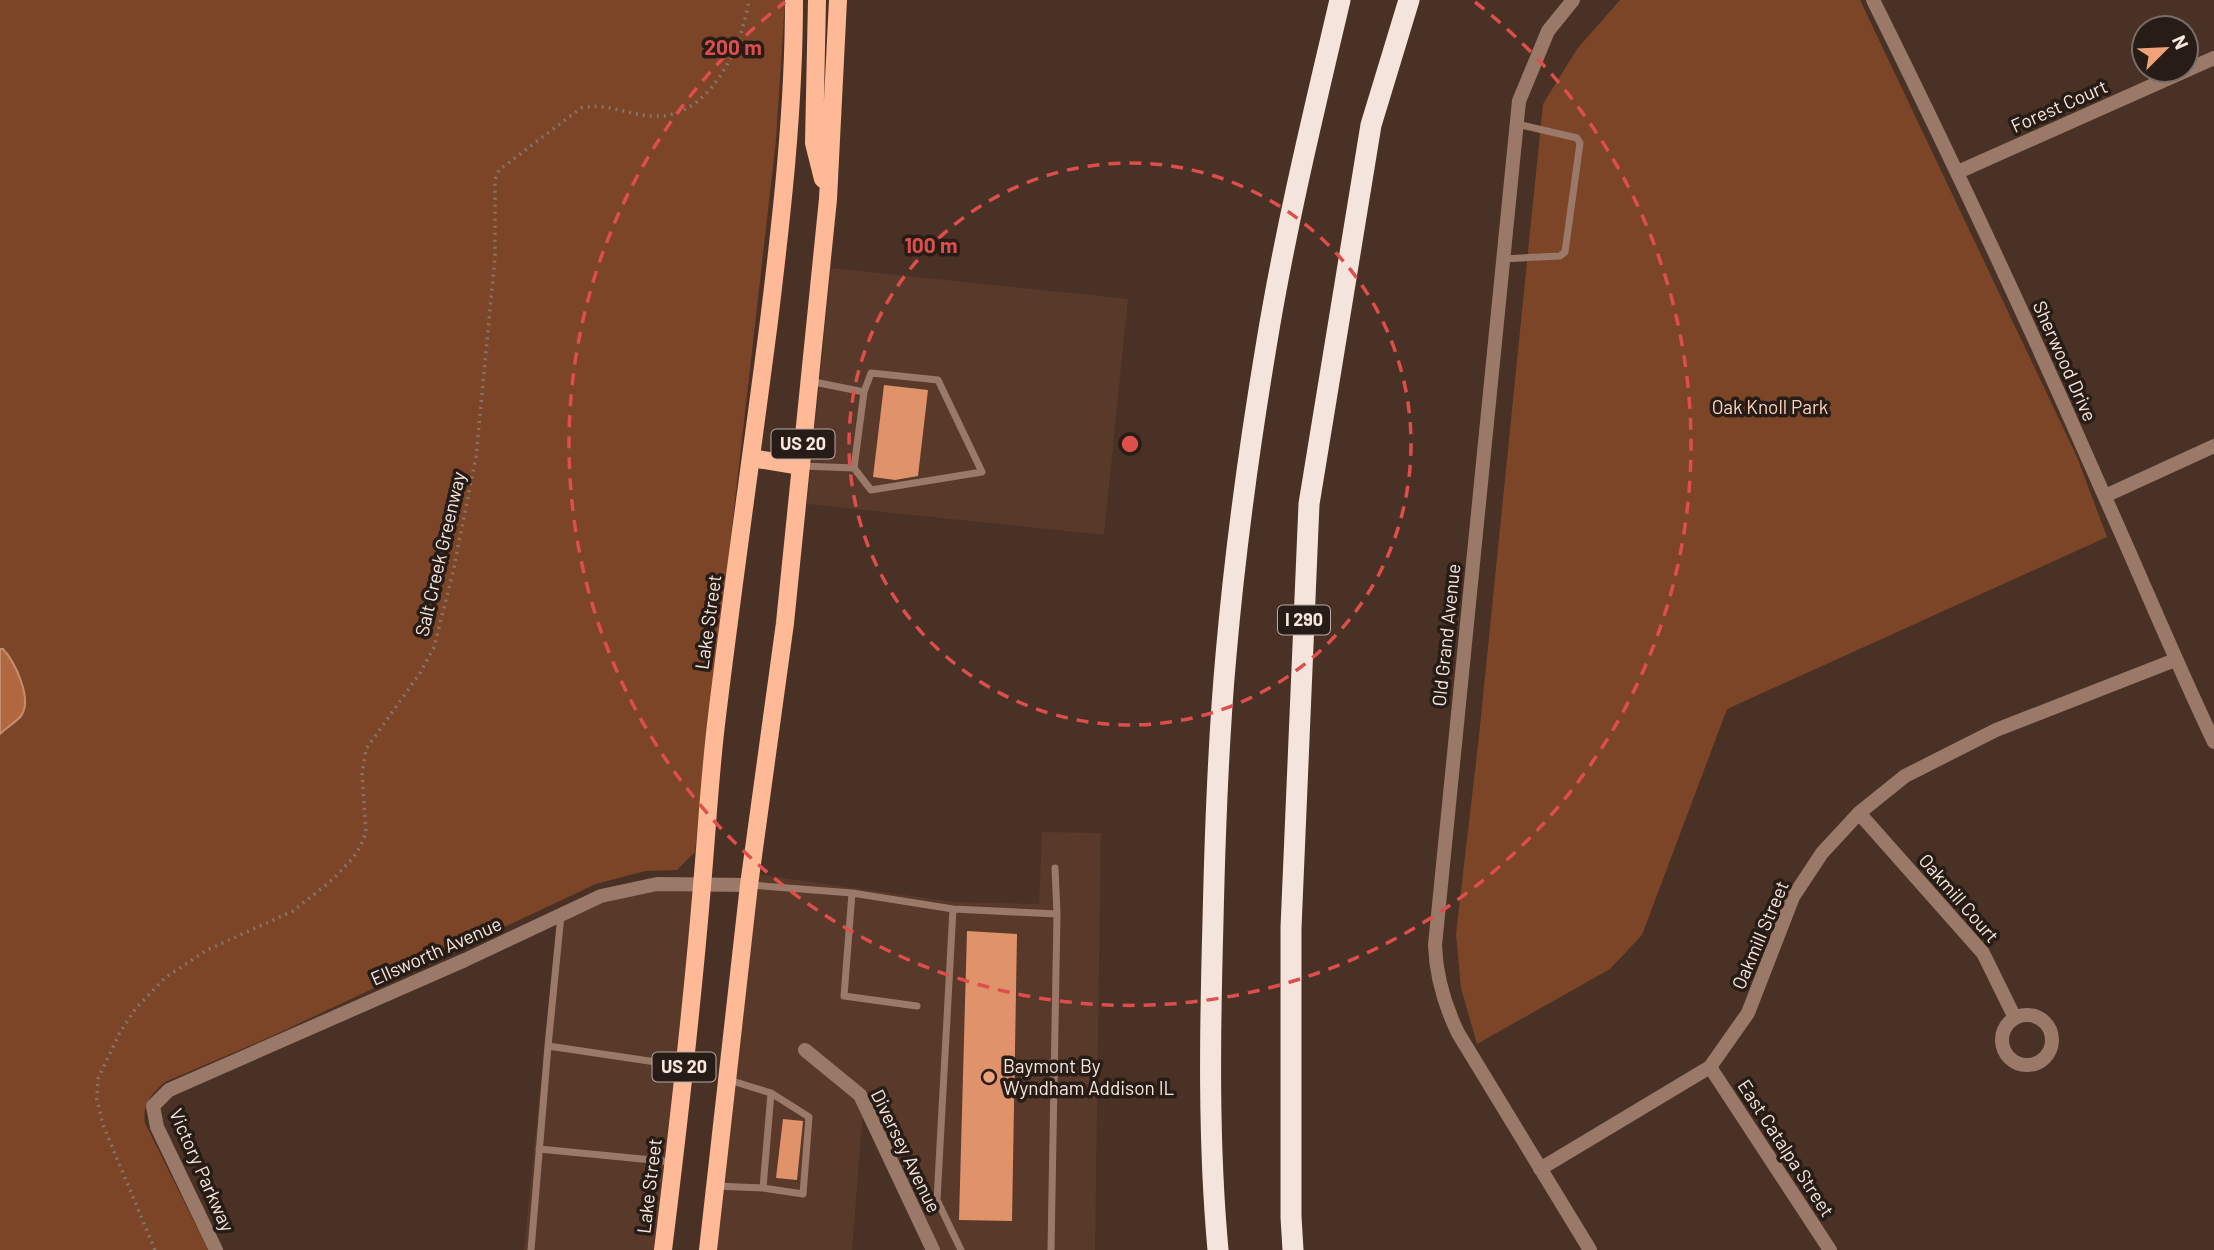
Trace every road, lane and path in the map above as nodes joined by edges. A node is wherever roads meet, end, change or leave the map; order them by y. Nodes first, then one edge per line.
1 (749, 0) edge
2 (794, 0) edge
3 (817, 0) edge
4 (838, 0) edge
5 (1340, 0) edge
6 (1409, 0) edge
7 (1573, 0) edge
8 (1873, 0) edge
9 (2214, 58) edge
10 (1516, 124) junction
11 (1958, 172) junction
12 (828, 199) junction
13 (1502, 259) junction
14 (809, 381) junction
15 (864, 391) junction
16 (2214, 446) edge
17 (751, 458) junction
18 (801, 466) junction
19 (854, 468) junction
20 (2105, 496) junction
21 (2175, 660) junction
22 (2214, 742) edge
23 (1859, 813) junction
24 (1055, 868) dead end
25 (702, 884) junction
26 (749, 885) junction
27 (852, 893) junction
28 (953, 909) junction
29 (1056, 914) junction
30 (561, 915) junction
31 (917, 1006) dead end
32 (2015, 1018) dead end
33 (548, 1046) junction
34 (804, 1050) dead end
35 (684, 1066) junction
36 (1710, 1067) junction
37 (729, 1080) junction
38 (771, 1093) junction
39 (153, 1106) joint
40 (540, 1149) junction
41 (673, 1162) junction
42 (1541, 1169) junction
43 (714, 1186) junction
44 (762, 1188) junction
45 (1213, 1193) junction
46 (1291, 1197) junction
47 (155, 1250) edge
48 (216, 1250) edge
49 (531, 1250) edge
50 (663, 1250) edge
51 (708, 1250) edge
52 (933, 1250) edge
53 (961, 1250) edge
54 (1051, 1250) edge
55 (1204, 1250) edge
56 (1218, 1250) edge
57 (1293, 1250) edge
58 (1304, 1250) edge
59 (1590, 1250) edge
60 (1830, 1250) edge

1 - 47 path, Salt Creek Greenway
2 - 17 main road, Lake Street / US 20
3 - 12 main road
4 - 12 main road, US 20
5 - 45 highway
6 - 46 highway, I 290
7 - 10 street, Old Grand Avenue
8 - 11 street, Sherwood Drive
9 - 11 street, Forest Court
10 - 13 street, Old Grand Avenue
10 - 13 lane
11 - 20 street, Sherwood Drive
12 - 14 main road, US 20
13 - 42 street, Old Grand Avenue
14 - 15 lane
14 - 18 main road, US 20
15 - 19 lane
15 - 19 lane
16 - 20 street
17 - 18 main road
17 - 25 main road, Lake Street / US 20
18 - 19 lane
18 - 26 main road, US 20
20 - 21 street, Sherwood Drive
21 - 22 street, Sherwood Drive
21 - 23 street, Oakmill Street
23 - 32 street, Oakmill Court
23 - 36 street, Oakmill Street
24 - 29 lane
25 - 26 street, Ellsworth Avenue
25 - 30 street, Ellsworth Avenue
25 - 35 main road, Lake Street / US 20
26 - 27 lane
26 - 37 main road, US 20
27 - 28 lane
27 - 31 lane
28 - 29 lane
28 - 53 lane
29 - 54 lane
30 - 33 lane
30 - 39 street, Ellsworth Avenue
33 - 35 lane
33 - 40 lane
34 - 52 street, Diversey Avenue
35 - 41 main road, Lake Street / US 20
36 - 42 street, Oakmill Street
36 - 60 street, East Catalpa Street
37 - 38 lane
37 - 43 main road, US 20
38 - 44 lane
38 - 44 lane
39 - 48 street, Victory Parkway
40 - 41 lane
40 - 49 lane
41 - 50 main road, Lake Street / US 20
42 - 59 street, Old Grand Avenue
43 - 44 lane
43 - 51 main road, US 20
45 - 55 highway
45 - 56 highway
46 - 57 highway, I 290
46 - 58 highway

